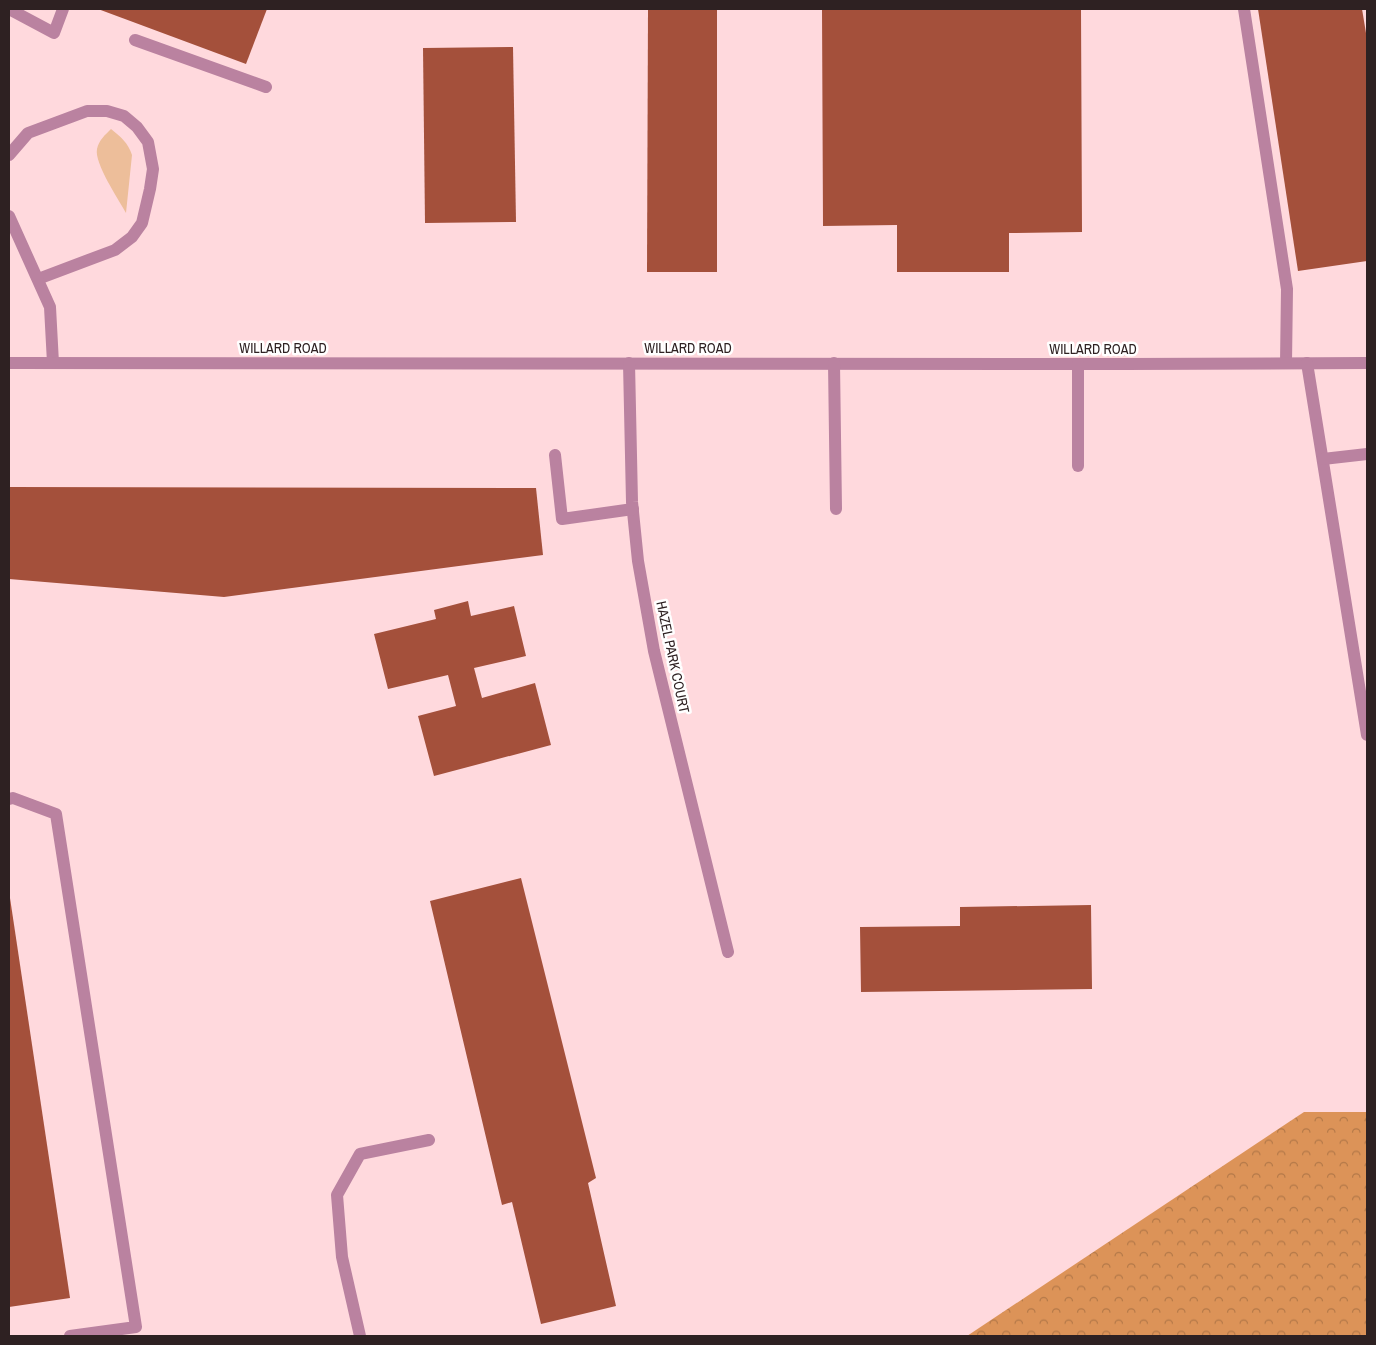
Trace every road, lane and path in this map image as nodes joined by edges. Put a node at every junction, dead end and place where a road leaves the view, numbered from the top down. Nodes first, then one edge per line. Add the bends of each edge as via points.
1 (9, 9) edge
2 (62, 9) edge
3 (1244, 9) edge
4 (135, 40) dead end
5 (266, 88) dead end
6 (9, 155) edge
7 (9, 216) edge
8 (38, 279) junction
9 (9, 363) edge
10 (53, 363) junction
11 (629, 363) junction
12 (834, 363) junction
13 (1286, 363) junction
14 (1307, 363) junction
15 (1367, 363) edge
16 (1078, 364) junction
17 (555, 454) dead end
18 (1367, 454) edge
19 (1323, 459) junction
20 (1078, 466) dead end
21 (633, 510) junction
22 (836, 510) dead end
23 (1367, 735) edge
24 (9, 799) edge
25 (728, 952) dead end
26 (429, 1140) dead end
27 (70, 1336) edge
28 (360, 1336) edge

1 - 2 street via 54,33
3 - 13 street via 1287,289
4 - 5 street
6 - 8 street via 28,133 87,111 107,111 124,116 148,142 153,169 150,190 142,223 132,237 115,250
7 - 8 street
8 - 10 street via 50,307
9 - 10 street, WILLARD ROAD
10 - 11 street, WILLARD ROAD
11 - 12 street, WILLARD ROAD
11 - 21 street, HAZEL PARK COURT
12 - 16 street, WILLARD ROAD
12 - 22 street
13 - 14 street, WILLARD ROAD
13 - 16 street, WILLARD ROAD
14 - 15 street, WILLARD ROAD
14 - 19 street
16 - 20 street
17 - 21 street via 562,519
18 - 19 street
19 - 23 street
21 - 25 street, HAZEL PARK COURT via 638,561 654,651
24 - 27 street via 56,814 136,1327
26 - 28 street via 360,1154 337,1195 342,1257

